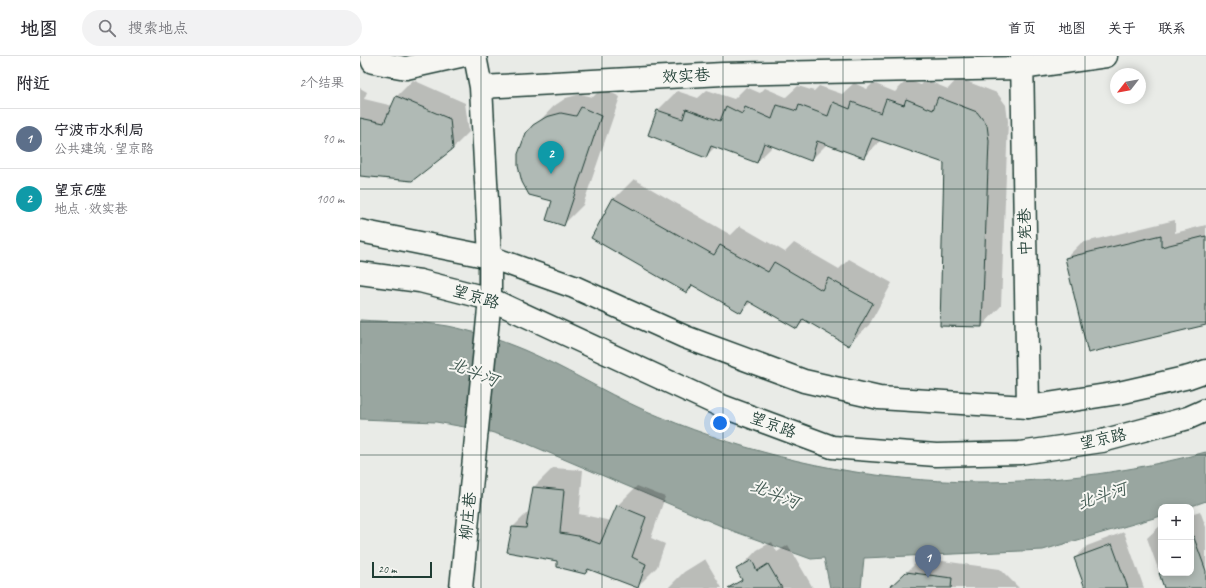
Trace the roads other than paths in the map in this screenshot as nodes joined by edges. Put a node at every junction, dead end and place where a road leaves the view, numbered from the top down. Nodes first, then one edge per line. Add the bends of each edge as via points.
1 (372, 56) edge
2 (460, 56) edge
3 (475, 56) edge
4 (1106, 56) edge
5 (1022, 62) edge
6 (481, 87) junction
7 (360, 231) edge
8 (490, 257) junction
9 (360, 273) edge
10 (490, 299) junction
11 (1206, 370) edge
12 (1028, 407) junction
13 (1206, 410) edge
14 (461, 588) edge

1 - 2 main road via 373,62 406,68
3 - 6 main road, 柳庄巷
4 - 5 main road, 效实巷
5 - 6 main road, 效实巷
5 - 12 main road, 中宪巷
6 - 8 main road, 柳庄巷
7 - 8 main road
8 - 10 main road, 柳庄巷
8 - 12 main road via 574,287 685,337 804,381 879,398
9 - 10 main road, 望京路 via 420,281
10 - 13 main road, 望京路 via 719,404 832,447 936,455 1020,453 1102,441 1188,418
10 - 14 main road, 柳庄巷
11 - 12 main road via 1189,377 1119,393

